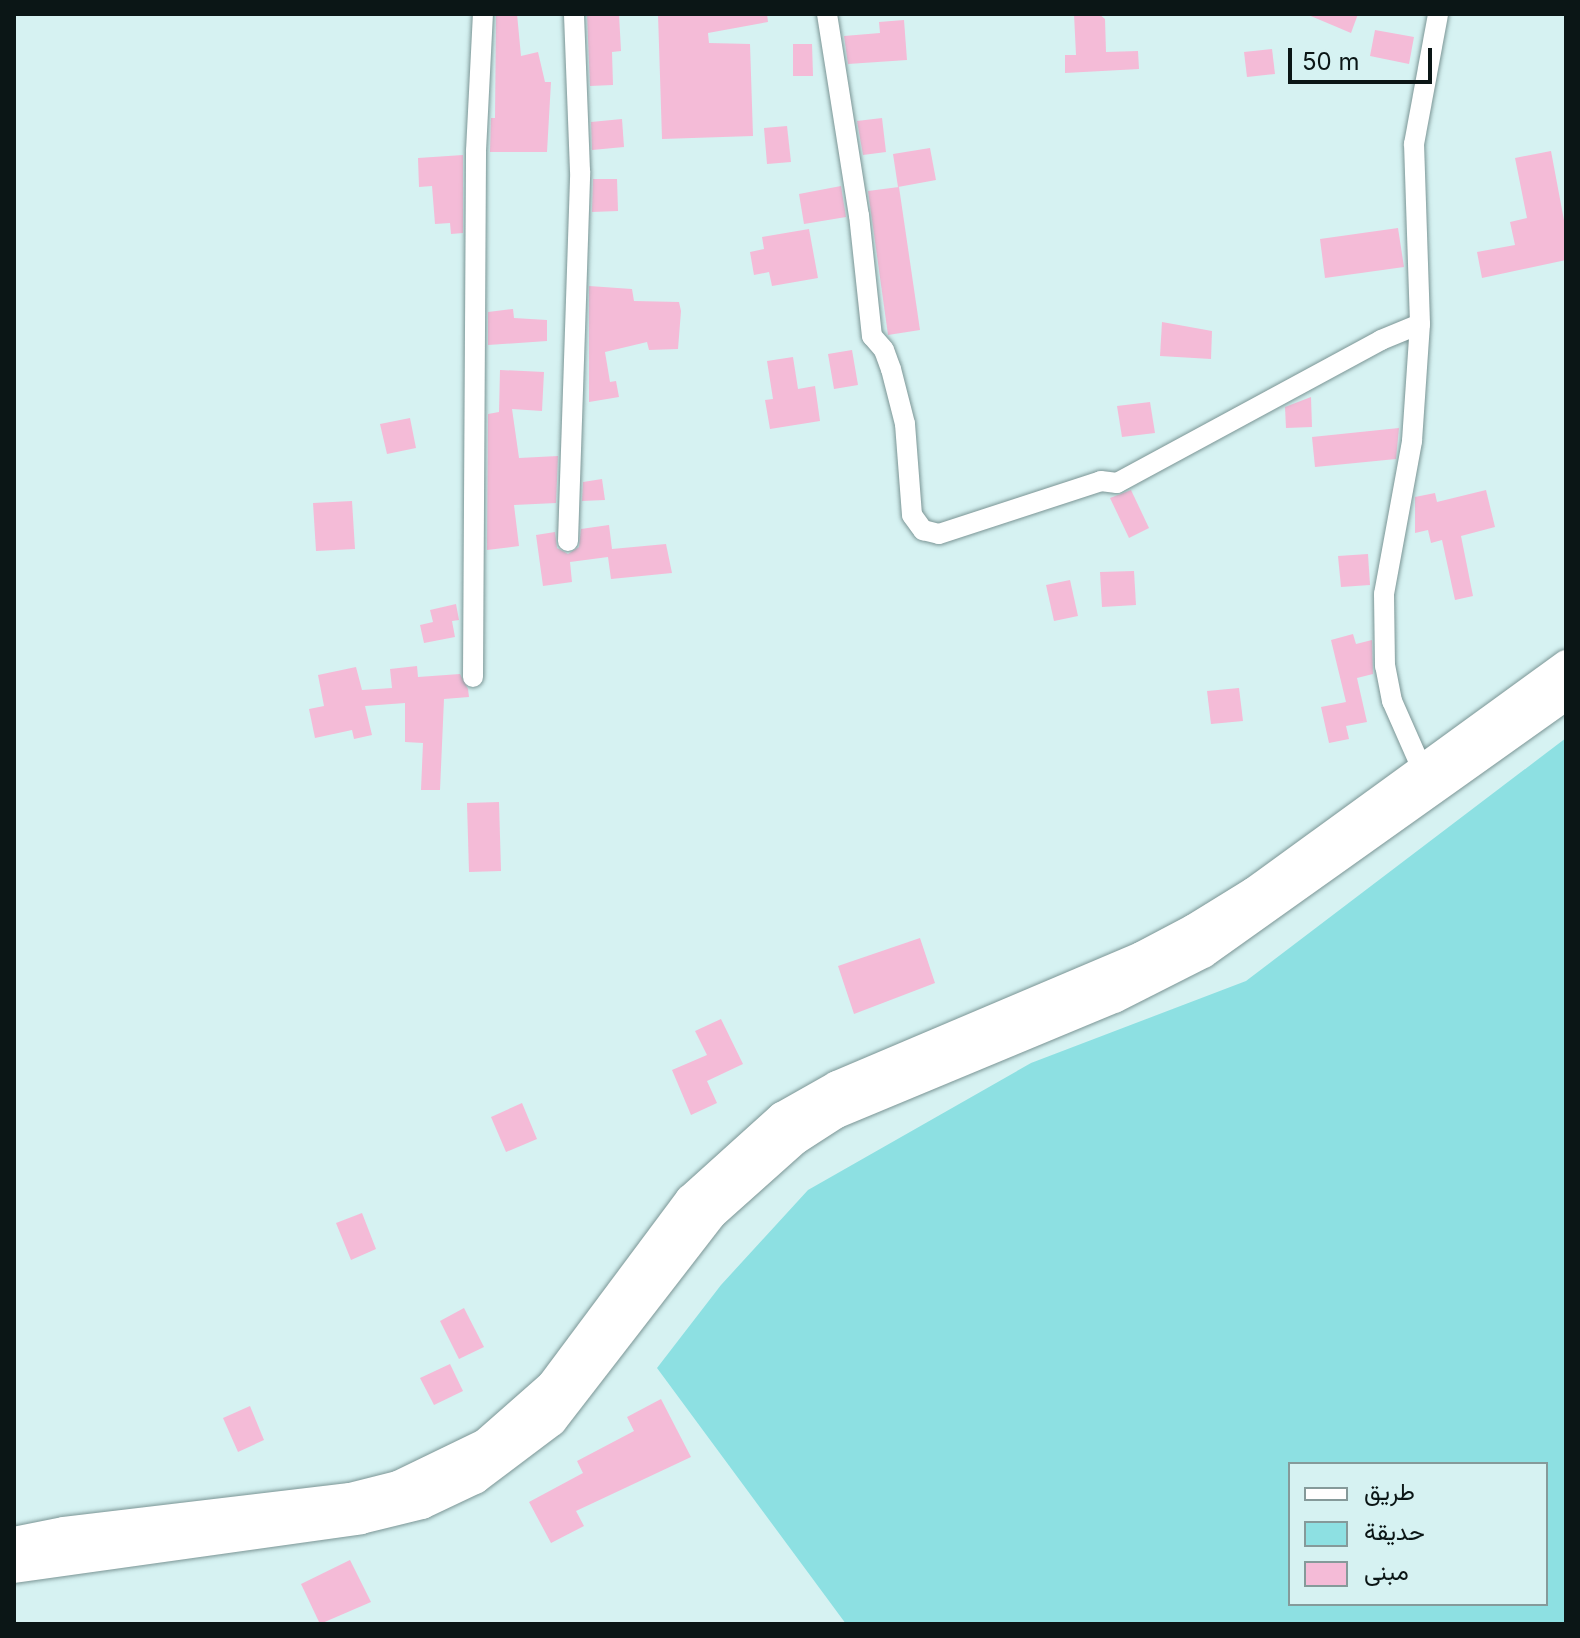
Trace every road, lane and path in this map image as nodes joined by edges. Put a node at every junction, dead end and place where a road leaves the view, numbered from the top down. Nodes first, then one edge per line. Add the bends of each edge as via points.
1 (483, 14) edge
2 (574, 14) edge
3 (827, 14) edge
4 (1438, 14) edge
5 (1420, 324) junction
6 (568, 541) dead end
7 (1566, 665) edge
8 (473, 677) dead end
9 (1566, 695) edge
10 (1422, 769) junction
11 (14, 1542) edge
12 (14, 1568) edge

1 - 8 street via 476,151
2 - 6 street via 580,171
3 - 5 street via 872,336 891,369 905,424 912,515 923,530 939,534 1101,481 1117,483
4 - 5 street via 1414,144
5 - 10 street via 1412,441 1384,594 1384,625 1392,701
7 - 10 highway
9 - 12 highway via 1203,953 1114,998 835,1114 795,1140 712,1214 552,1421 475,1479 422,1504 361,1519
10 - 11 highway via 1254,892 1194,929 1088,981 850,1080 782,1117 690,1200 552,1385 485,1444 444,1467 350,1498

